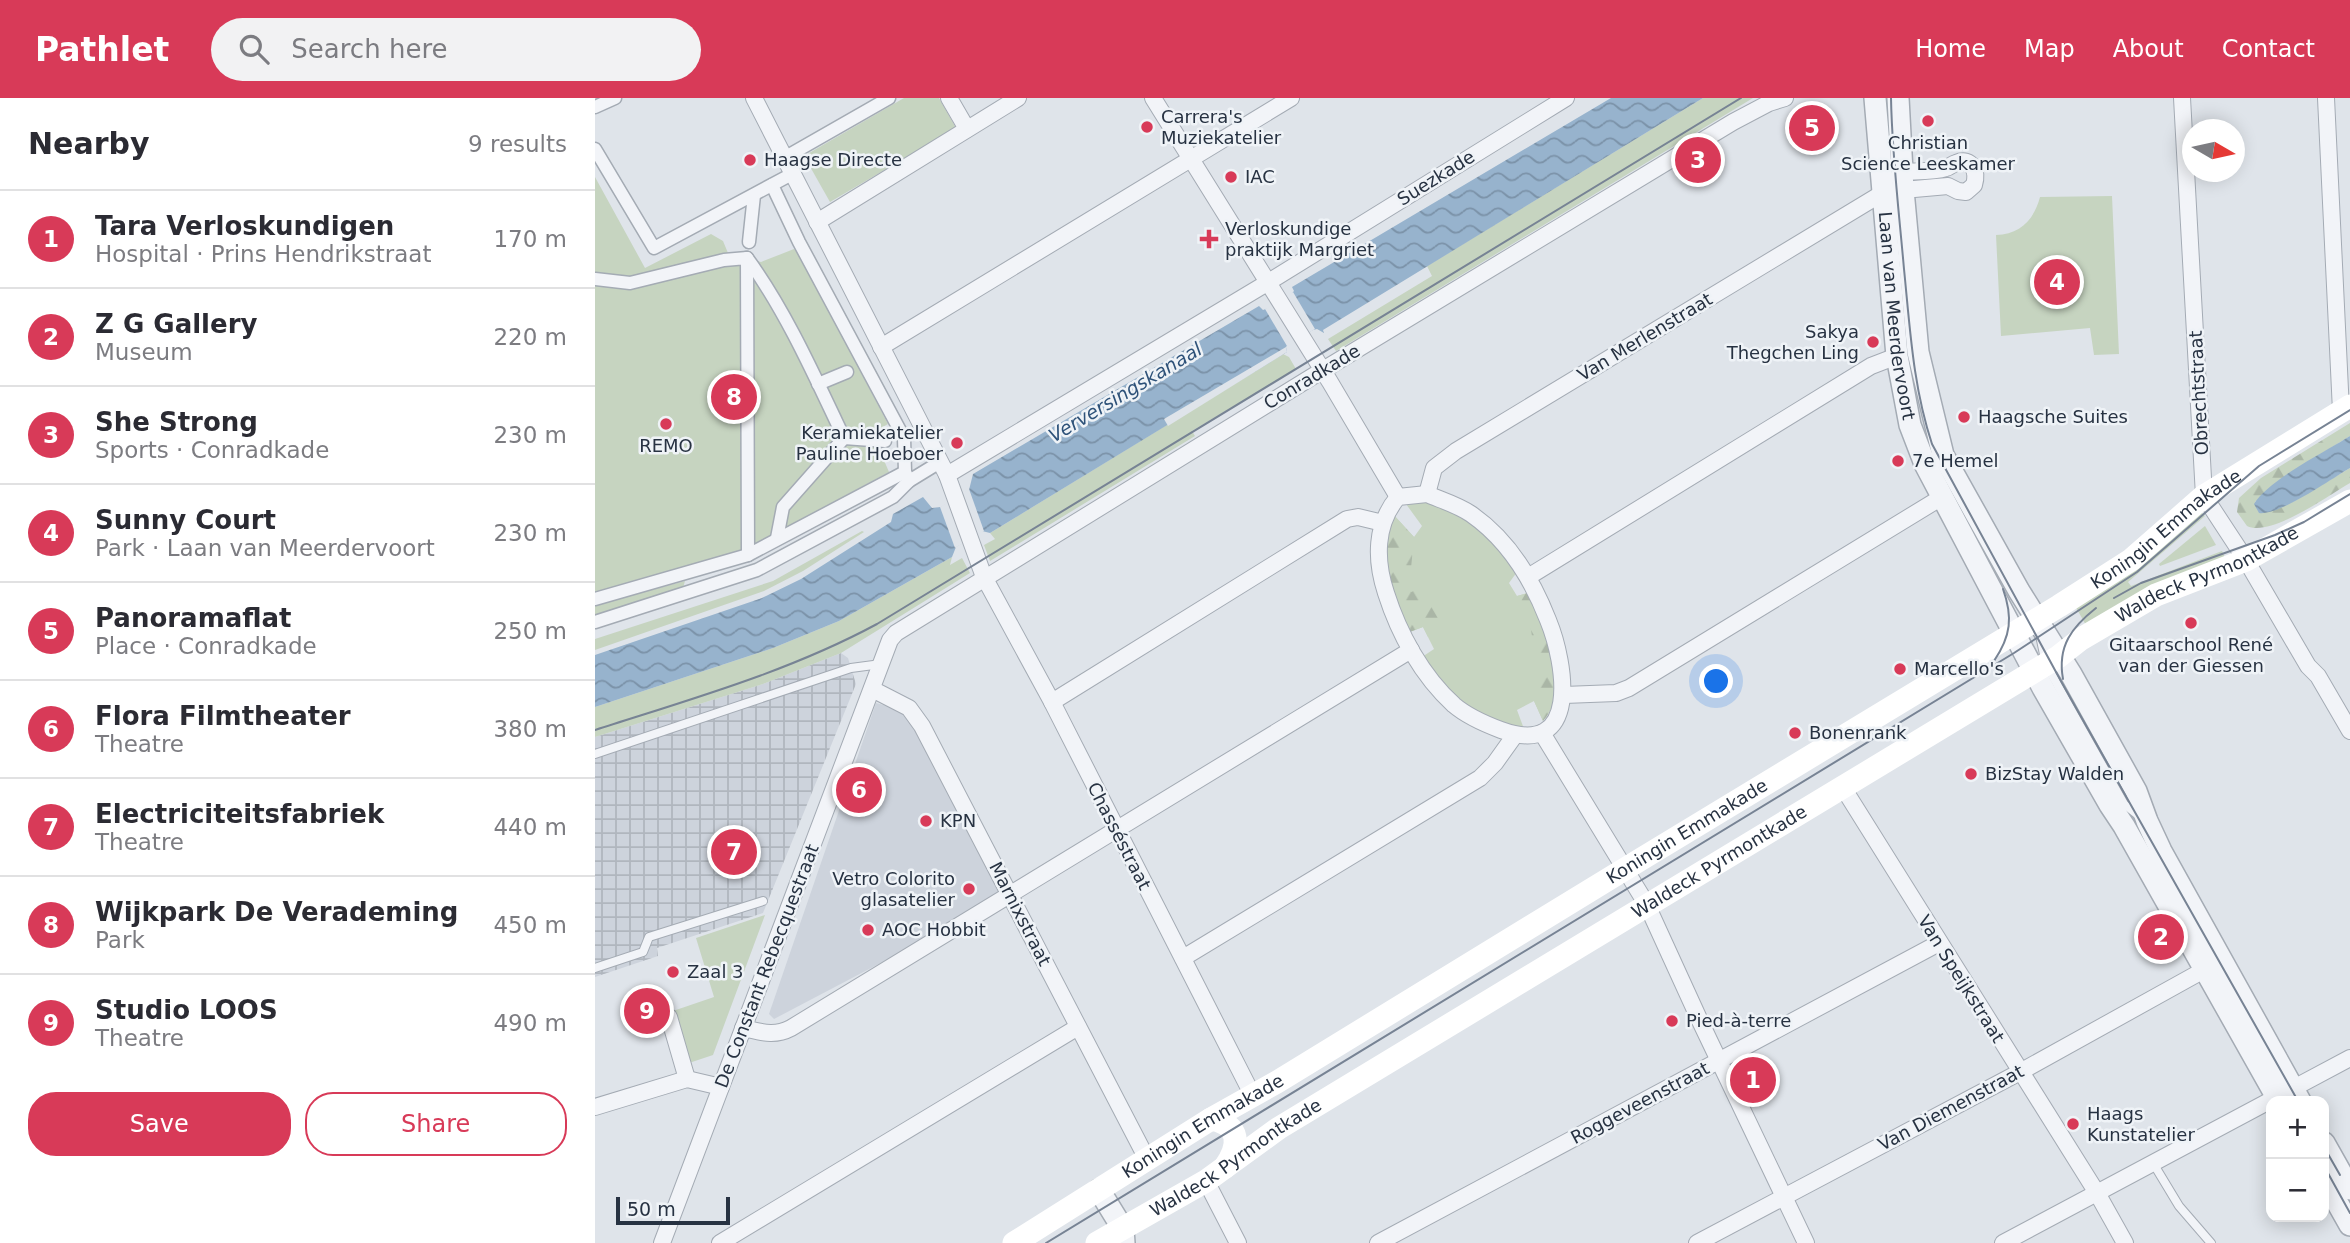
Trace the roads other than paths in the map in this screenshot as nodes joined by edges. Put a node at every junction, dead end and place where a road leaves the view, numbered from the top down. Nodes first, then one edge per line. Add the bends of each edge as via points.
1 (615, 98) edge
2 (754, 98) edge
3 (889, 98) edge
4 (949, 98) edge
5 (1018, 98) edge
6 (1153, 98) edge
7 (1290, 98) edge
8 (1566, 98) edge
9 (1785, 98) edge
10 (1875, 98) edge
11 (1898, 98) edge
12 (2182, 98) edge
13 (2326, 98) edge
14 (595, 107) edge
15 (967, 130) junction
16 (595, 149) edge
17 (784, 158) junction
18 (1189, 159) junction
19 (792, 174) junction
20 (772, 185) junction
21 (1895, 186) junction
22 (754, 195) junction
23 (817, 222) junction
24 (748, 242) dead end
25 (747, 258) junction
26 (595, 279) edge
27 (1267, 283) junction
28 (881, 347) junction
29 (1897, 356) junction
30 (1323, 370) junction
31 (847, 372) dead end
32 (818, 384) junction
33 (2345, 409) edge
34 (844, 438) junction
35 (885, 441) dead end
36 (904, 466) junction
37 (944, 469) junction
38 (1427, 494) junction
39 (2204, 496) junction
40 (1398, 497) junction
41 (1942, 497) junction
42 (2350, 501) edge
43 (1383, 523) junction
44 (777, 538) junction
45 (748, 555) junction
46 (2246, 560) junction
47 (984, 577) junction
48 (1528, 577) junction
49 (595, 599) edge
50 (2036, 620) junction
51 (595, 622) edge
52 (2014, 633) junction
53 (1411, 649) junction
54 (881, 664) junction
55 (2047, 664) junction
56 (872, 689) junction
57 (1564, 695) junction
58 (1052, 702) junction
59 (2350, 731) edge
60 (1542, 733) junction
61 (1515, 735) junction
62 (595, 754) edge
63 (1842, 786) junction
64 (2124, 804) junction
65 (2147, 821) junction
66 (2124, 826) junction
67 (1115, 829) junction
68 (1626, 868) junction
69 (1010, 895) junction
70 (763, 901) dead end
71 (1647, 905) junction
72 (1939, 943) junction
73 (1183, 958) junction
74 (595, 968) edge
75 (2204, 970) junction
76 (669, 1017) dead end
77 (1078, 1027) junction
78 (743, 1028) junction
79 (2350, 1058) edge
80 (1718, 1060) junction
81 (2020, 1072) junction
82 (687, 1079) junction
83 (721, 1087) junction
84 (1253, 1096) junction
85 (2286, 1096) edge
86 (2286, 1096) edge
87 (2289, 1096) edge
88 (595, 1107) edge
89 (2266, 1107) edge
90 (1211, 1119) junction
91 (2329, 1152) edge
92 (1147, 1159) junction
93 (2153, 1163) junction
94 (1214, 1175) junction
95 (2329, 1188) edge
96 (2350, 1189) edge
97 (1100, 1190) junction
98 (2097, 1193) junction
99 (1783, 1196) junction
100 (2350, 1224) edge
101 (1129, 1238) edge
102 (662, 1243) edge
103 (720, 1243) edge
104 (1014, 1243) edge
105 (1097, 1243) edge
106 (1238, 1243) edge
107 (1378, 1243) edge
108 (1697, 1243) edge
109 (1806, 1243) edge
110 (2003, 1243) edge
111 (2125, 1243) edge
112 (2211, 1243) edge

1 - 14 street
2 - 17 street, Chasséstraat
3 - 17 street
4 - 15 street
5 - 15 street
6 - 18 street
7 - 18 street
8 - 27 street, Suezkade
9 - 30 street, Conradkade via 1733,122
10 - 21 street, Laan van Meerdervoort
11 - 21 street, Laan van Meerdervoort
12 - 39 street, Obrechtstraat
13 - 33 street
15 - 23 street
16 - 22 street via 654,248
17 - 19 street, Chasséstraat
18 - 27 street
18 - 28 street
19 - 20 street
19 - 23 street, Chasséstraat
20 - 22 street
20 - 36 street via 904,438
21 - 29 street, Laan van Meerdervoort
21 - 38 street, Van Merlenstraat via 1456,451 1434,468
21 - 50 street, Laan van Meerdervoort via 1918,352 1943,454
22 - 24 street
23 - 28 street, Chasséstraat
25 - 26 street via 630,283
25 - 32 street
25 - 45 street
27 - 30 street
27 - 37 street, Suezkade
28 - 37 street, Chasséstraat
29 - 41 street, Laan van Meerdervoort via 1910,425
29 - 48 street via 1871,366
30 - 40 street
30 - 47 street, Conradkade
31 - 32 street
32 - 34 street
33 - 39 main road, Koningin Emmakade
34 - 35 street
34 - 44 street via 783,507
36 - 37 street
36 - 44 street
36 - 51 street via 894,496 757,570
37 - 47 street, Chasséstraat
38 - 40 street
38 - 48 street via 1469,513 1495,534
39 - 46 street
39 - 50 main road, Koningin Emmakade via 2131,560
40 - 43 street
41 - 52 street, Laan van Meerdervoort
41 - 57 street via 1629,688 1616,693
42 - 46 main road, Waldeck Pyrmontkade
43 - 53 street via 1378,550 1382,582
43 - 58 street via 1347,519
44 - 45 street
45 - 49 street
46 - 55 main road, Waldeck Pyrmontkade via 2156,595
46 - 59 street
47 - 54 street, Conradkade via 896,633
47 - 58 street, Chasséstraat
48 - 57 street via 1556,638
50 - 52 main road, Koningin Emmakade
50 - 55 street, Laan van Meerdervoort
52 - 55 street, Laan van Meerdervoort
52 - 68 main road, Koningin Emmakade
53 - 61 street via 1455,705 1480,722
53 - 67 street
54 - 56 street, Conradkade
54 - 62 lane via 851,668
55 - 63 main road, Waldeck Pyrmontkade
55 - 64 lane, Laan van Meerdervoort
55 - 65 street, Laan van Meerdervoort via 2071,674 2136,791
55 - 66 street, Laan van Meerdervoort via 2110,805
56 - 69 street, Marnixstraat via 916,716
56 - 78 street, De Constant Rebecquestraat
57 - 60 street via 1559,713
58 - 67 street, Chasséstraat
60 - 61 street
60 - 68 street
61 - 73 street via 1480,778
63 - 71 main road, Waldeck Pyrmontkade
63 - 72 street, Van Speijkstraat
64 - 65 lane, Laan van Meerdervoort
64 - 66 lane, Laan van Meerdervoort
65 - 85 street, Laan van Meerdervoort
66 - 75 street, Laan van Meerdervoort
67 - 69 street
67 - 73 street, Chasséstraat
68 - 71 street
68 - 84 main road, Koningin Emmakade
69 - 77 street, Marnixstraat
69 - 78 street via 784,1032 767,1034
70 - 74 lane via 649,937 643,952
71 - 80 street
71 - 94 main road, Waldeck Pyrmontkade via 1279,1128
72 - 80 street, Roggeveenstraat
72 - 81 street, Van Speijkstraat
73 - 84 street, Chasséstraat
75 - 81 street, Van Diemenstraat
75 - 86 street, Laan van Meerdervoort
76 - 82 street
77 - 92 street, Marnixstraat
77 - 103 street
78 - 83 street, De Constant Rebecquestraat
79 - 87 street
80 - 99 street
80 - 107 street, Roggeveenstraat
81 - 98 street, Van Speijkstraat
81 - 99 street, Van Diemenstraat
82 - 83 street
82 - 88 street
83 - 102 street, De Constant Rebecquestraat
84 - 90 main road, Koningin Emmakade
89 - 93 street
90 - 92 main road, Koningin Emmakade
90 - 94 main road via 1228,1125 1235,1136 1235,1148
91 - 96 street
92 - 97 main road, Koningin Emmakade
93 - 98 street
93 - 112 lane via 2179,1206
94 - 101 main road, Waldeck Pyrmontkade
94 - 106 street
95 - 100 street
97 - 101 street
97 - 104 main road, Koningin Emmakade
98 - 110 street
98 - 111 street, Van Speijkstraat
99 - 108 street, Van Diemenstraat
99 - 109 street
101 - 105 main road, Waldeck Pyrmontkade

